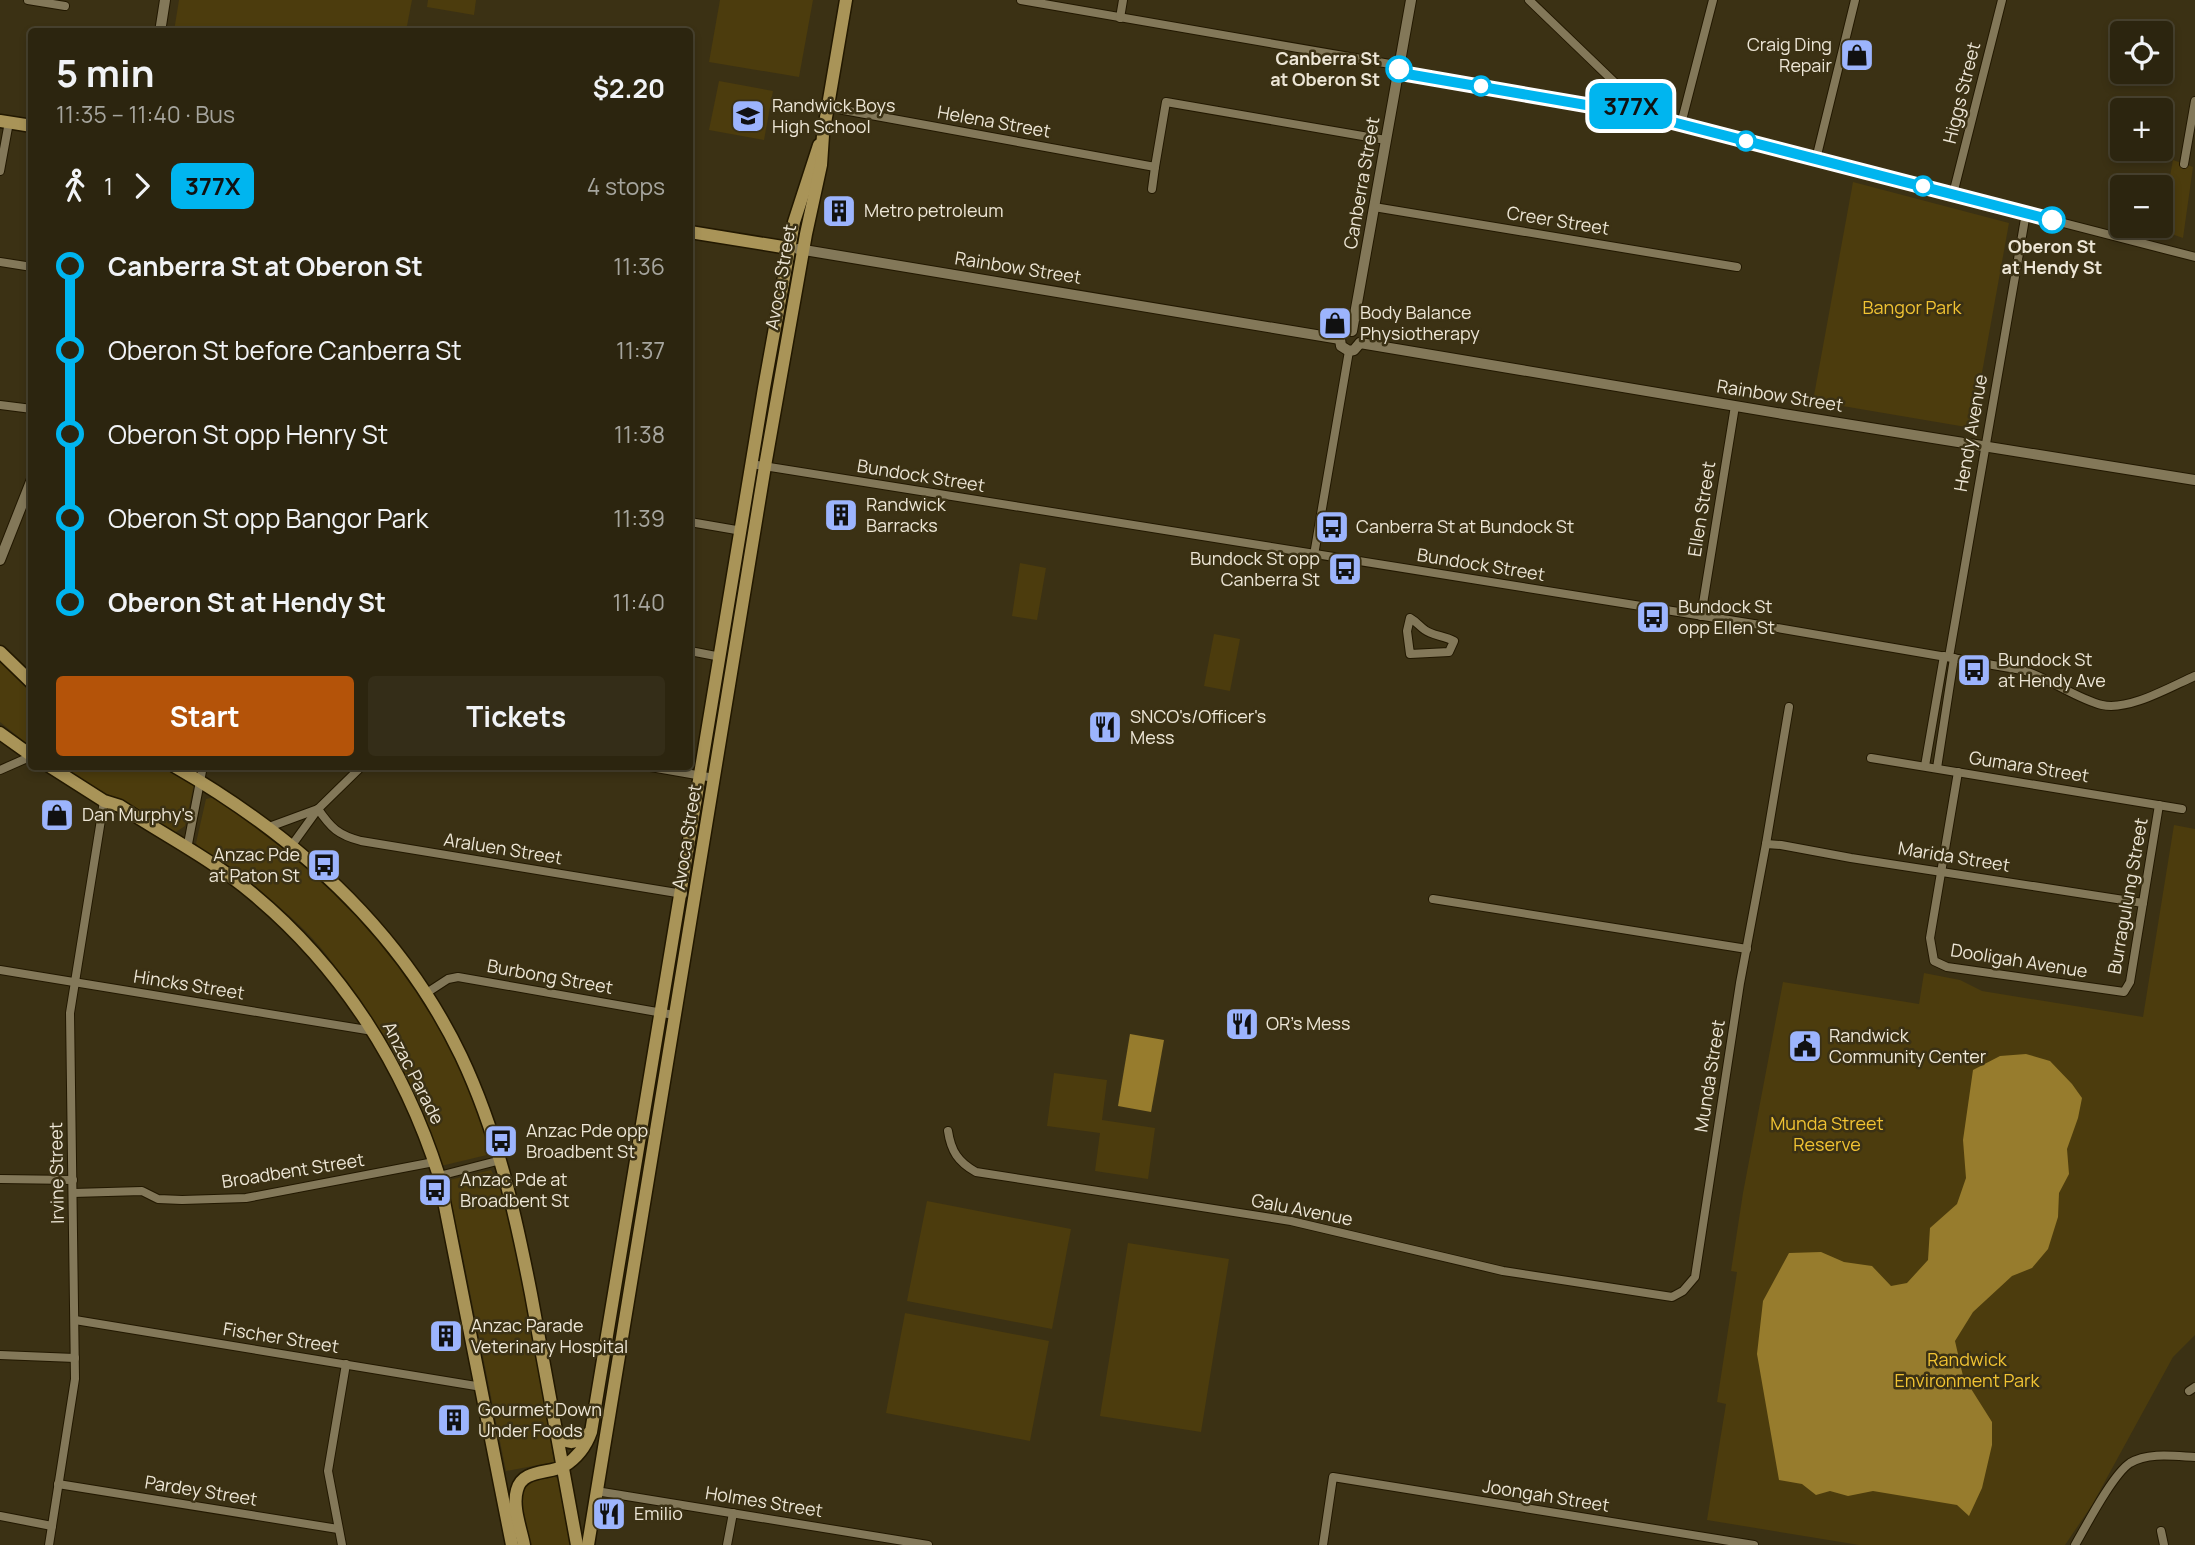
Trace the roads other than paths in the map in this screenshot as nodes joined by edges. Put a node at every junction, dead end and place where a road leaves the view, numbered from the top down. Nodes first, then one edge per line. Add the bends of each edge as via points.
1 (28, 0) edge
2 (165, 0) edge
3 (846, 0) edge
4 (1021, 0) edge
5 (1123, 0) edge
6 (1411, 0) edge
7 (1529, 0) edge
8 (1713, 0) edge
9 (1855, 0) edge
10 (2002, 0) edge
11 (65, 6) dead end
12 (1120, 18) junction
13 (161, 28) edge
14 (1399, 69) junction
15 (2195, 101) edge
16 (1636, 103) junction
17 (827, 107) junction
18 (4, 122) edge
19 (1681, 124) junction
20 (28, 125) edge
21 (822, 135) junction
22 (1386, 141) junction
23 (1816, 159) junction
24 (2184, 164) dead end
25 (1155, 167) junction
26 (0, 171) edge
27 (1152, 189) dead end
28 (1953, 194) junction
29 (1374, 207) junction
30 (2026, 214) junction
31 (693, 232) edge
32 (789, 248) junction
33 (804, 250) junction
34 (2195, 257) edge
35 (0, 262) edge
36 (28, 266) edge
37 (1737, 267) dead end
38 (1352, 331) junction
39 (1340, 339) junction
40 (1360, 343) junction
41 (1349, 351) junction
42 (0, 405) edge
43 (1735, 407) junction
44 (28, 410) edge
45 (1984, 446) junction
46 (751, 464) junction
47 (765, 466) junction
48 (2195, 480) edge
49 (28, 489) edge
50 (693, 523) edge
51 (739, 531) junction
52 (754, 533) junction
53 (1314, 555) junction
54 (0, 560) edge
55 (1701, 616) junction
56 (1410, 618) joint
57 (0, 652) edge
58 (693, 652) edge
59 (718, 656) junction
60 (1949, 657) junction
61 (734, 659) junction
62 (2195, 676) edge
63 (28, 679) edge
64 (1789, 707) dead end
65 (0, 733) edge
66 (28, 753) edge
67 (28, 758) edge
68 (1871, 758) dead end
69 (1925, 766) junction
70 (1937, 768) junction
71 (0, 770) edge
72 (55, 770) edge
73 (181, 770) edge
74 (202, 770) edge
75 (358, 770) edge
76 (667, 770) edge
77 (1958, 772) junction
78 (699, 776) junction
79 (714, 778) junction
80 (201, 782) junction
81 (104, 801) junction
82 (2159, 805) junction
83 (2182, 808) dead end
84 (318, 809) junction
85 (269, 827) junction
86 (292, 845) junction
87 (1765, 847) junction
88 (187, 849) junction
89 (1942, 871) junction
90 (679, 893) junction
91 (695, 896) junction
92 (1433, 899) dead end
93 (2143, 903) junction
94 (1746, 949) junction
95 (0, 970) edge
96 (74, 982) junction
97 (2124, 992) joint
98 (425, 994) junction
99 (661, 1012) junction
100 (674, 1014) junction
101 (373, 1031) junction
102 (948, 1131) dead end
103 (501, 1160) junction
104 (434, 1162) junction
105 (439, 1175) junction
106 (0, 1179) edge
107 (72, 1180) junction
108 (73, 1193) junction
109 (616, 1282) junction
110 (631, 1284) junction
111 (1672, 1297) joint
112 (75, 1320) junction
113 (0, 1355) edge
114 (75, 1358) junction
115 (346, 1364) junction
116 (482, 1387) junction
117 (557, 1430) junction
118 (590, 1432) junction
119 (2195, 1457) edge
120 (562, 1467) junction
121 (58, 1484) junction
122 (596, 1491) junction
123 (733, 1513) junction
124 (0, 1516) edge
125 (52, 1526) junction
126 (338, 1529) junction
127 (2161, 1531) dead end
128 (883, 1541) edge
129 (1712, 1542) edge
130 (49, 1545) edge
131 (342, 1545) edge
132 (512, 1545) edge
133 (524, 1545) edge
134 (577, 1545) edge
135 (588, 1545) edge
136 (727, 1545) edge
137 (928, 1545) edge
138 (1323, 1545) edge
139 (1754, 1545) edge
140 (2075, 1545) edge
141 (2164, 1545) edge

1 - 11 street
2 - 13 street
3 - 17 main road, Avoca Street
4 - 12 street
5 - 12 street
6 - 14 street, Canberra Street
7 - 16 street
8 - 19 street
9 - 23 street
10 - 28 street, Higgs Street
12 - 14 street
14 - 16 street via 1609,109
14 - 22 street, Canberra Street
15 - 24 street
16 - 19 street via 1657,118
17 - 21 main road, Avoca Street
17 - 25 street, Helena Street
18 - 20 main road
18 - 26 street
19 - 23 street
21 - 32 main road, Avoca Street
21 - 33 main road, Avoca Street via 821,165
22 - 25 street via 1166,102
22 - 29 street, Canberra Street
23 - 28 street
25 - 27 street
28 - 30 street
29 - 37 street, Creer Street
29 - 38 street, Canberra Street
30 - 34 street
30 - 45 street, Hendy Avenue
31 - 32 main road, Rainbow Street
32 - 33 street, Rainbow Street
32 - 46 main road, Avoca Street
33 - 39 street, Rainbow Street
33 - 47 main road, Avoca Street
35 - 36 street
38 - 39 street via 1345,331
38 - 40 street
39 - 41 street
40 - 41 street
40 - 43 street, Rainbow Street
41 - 53 street
42 - 44 street
43 - 45 street, Rainbow Street
43 - 55 street, Ellen Street
45 - 48 street, Rainbow Street
45 - 60 street, Hendy Avenue
46 - 47 street, Bundock Street
46 - 51 main road, Avoca Street
47 - 52 main road, Avoca Street
47 - 53 street, Bundock Street
49 - 54 street
50 - 51 street
51 - 52 street
51 - 59 main road, Avoca Street
52 - 61 main road, Avoca Street
53 - 55 street, Bundock Street
55 - 60 street, Bundock Street
56 - 56 street via 1410,654 1449,652 1454,641 1425,631
57 - 63 main road
58 - 59 street
59 - 61 street
59 - 78 main road, Avoca Street
60 - 62 street, Bundock Street via 2022,670 2113,706 2143,699
60 - 69 street, Hendy Avenue
60 - 70 street, Hendy Avenue
61 - 79 main road, Avoca Street
64 - 87 street, Munda Street
65 - 66 main road
67 - 71 street
68 - 69 street, Gumara Street
69 - 70 street, Gumara Street
70 - 77 street, Gumara Street
72 - 81 main road, Anzac Parade
73 - 80 main road
74 - 80 street
75 - 84 street
76 - 78 street
77 - 82 street, Gumara Street
77 - 89 street, Dooligah Avenue
78 - 79 street
78 - 90 main road, Avoca Street
79 - 91 main road, Avoca Street
80 - 85 main road
80 - 88 street
81 - 88 main road, Anzac Parade via 120,806
81 - 96 street, Irvine Street
82 - 83 street, Gumara Street
82 - 93 street, Burragulung Street
84 - 85 street
84 - 86 street
84 - 90 street, Araluen Street via 343,836 361,841
85 - 86 main road
86 - 98 main road via 364,914
87 - 89 street, Marida Street via 1793,846
87 - 94 street, Munda Street
88 - 101 main road, Anzac Parade via 234,879 288,925 337,978
89 - 93 street, Marida Street
89 - 97 street, Dooligah Avenue via 1930,938 1934,961 1947,967
90 - 91 street, Araluen Street
90 - 99 main road, Avoca Street
91 - 100 main road, Avoca Street
92 - 94 street
93 - 97 street, Burragulung Street via 2130,982
94 - 111 street, Munda Street via 1695,1277
95 - 96 street, Hincks Street
96 - 101 street, Hincks Street
96 - 107 street, Irvine Street via 70,1013
98 - 99 street, Burbong Street via 458,977
98 - 103 main road via 465,1065
99 - 100 street, Burbong Street
99 - 109 main road, Avoca Street
100 - 110 main road, Avoca Street
101 - 104 main road, Anzac Parade via 411,1101
102 - 111 street, Galu Avenue via 955,1155 976,1172 1291,1221 1513,1273
103 - 105 street
103 - 117 main road
104 - 105 main road, Anzac Parade
104 - 108 street, Broadbent Street via 246,1198 170,1200 142,1191
105 - 116 main road, Anzac Parade
106 - 107 street
107 - 108 street, Irvine Street
108 - 112 street, Irvine Street
109 - 110 main road
109 - 118 main road, Avoca Street
110 - 122 main road, Avoca Street
112 - 114 street, Irvine Street
112 - 115 street, Fischer Street
113 - 114 street
114 - 121 street, Irvine Street via 73,1399
115 - 116 street, Fischer Street
115 - 126 street via 328,1471
116 - 132 main road, Anzac Parade
117 - 118 main road via 570,1443
117 - 120 main road
118 - 120 main road via 581,1452
119 - 140 street via 2155,1457 2130,1463 2093,1511
120 - 133 main road via 519,1484 516,1507
120 - 134 main road
121 - 125 street, Irvine Street
121 - 126 street, Pardey Street
122 - 123 street, Holmes Street
122 - 135 main road, Avoca Street
123 - 128 street, Holmes Street
123 - 136 street
124 - 125 street
125 - 130 street, Irvine Street
126 - 131 street
127 - 141 street
128 - 137 street, Holmes Street
129 - 138 street, Joongah Street via 1333,1478
129 - 139 street, Joongah Street

